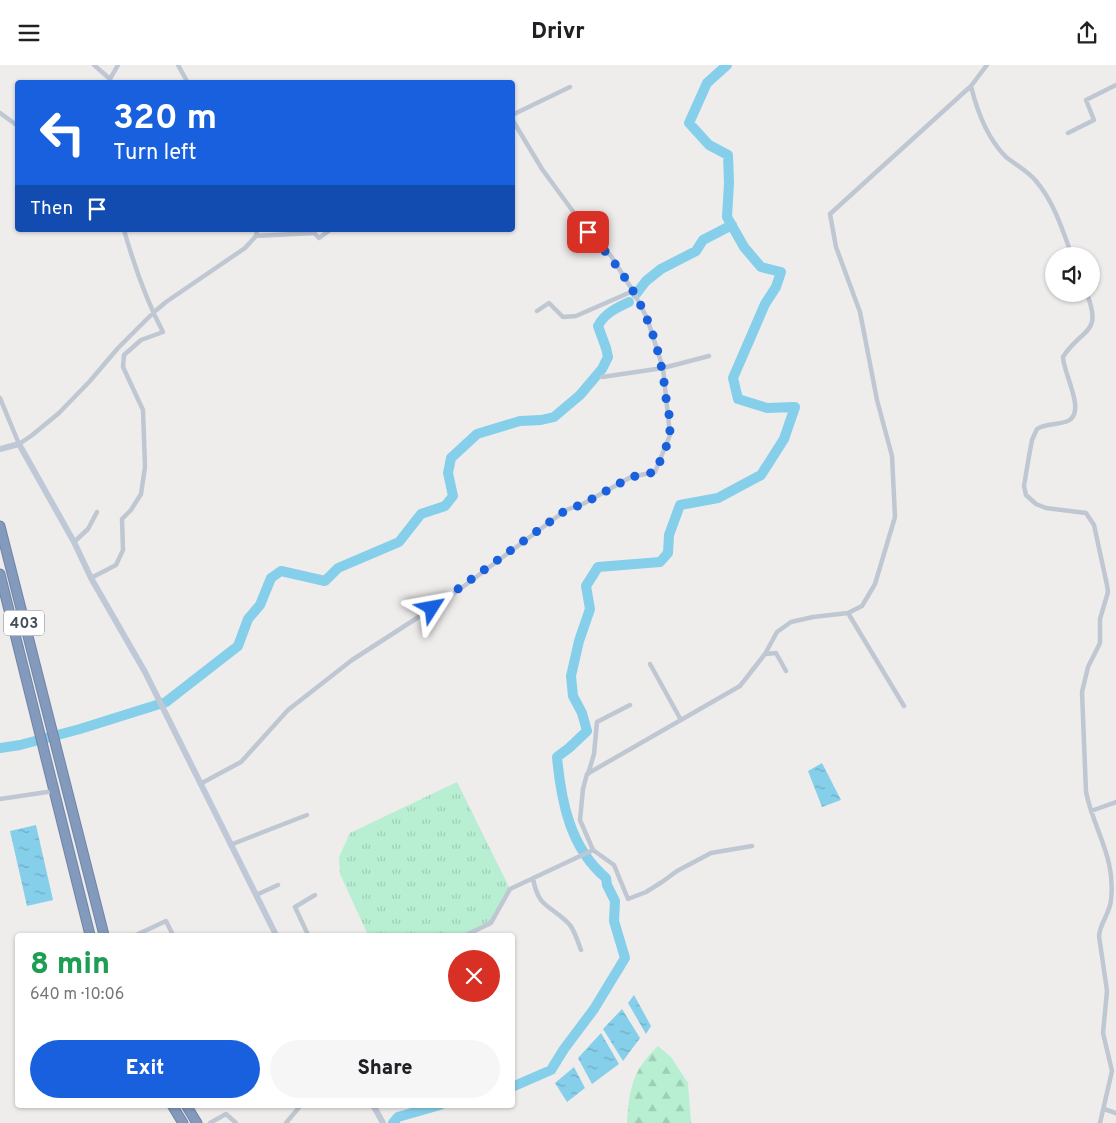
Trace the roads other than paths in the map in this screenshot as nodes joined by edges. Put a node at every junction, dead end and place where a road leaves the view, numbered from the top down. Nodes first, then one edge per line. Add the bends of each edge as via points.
1 (94, 65) edge
2 (118, 65) edge
3 (178, 65) edge
4 (987, 65) edge
5 (110, 80) edge
6 (111, 80) edge
7 (186, 80) edge
8 (1116, 85) edge
9 (971, 86) junction
10 (570, 87) dead end
11 (0, 113) edge
12 (515, 115) edge
13 (515, 122) edge
14 (15, 124) edge
15 (1068, 133) dead end
16 (125, 232) edge
17 (256, 232) edge
18 (327, 232) edge
19 (256, 236) junction
20 (1068, 247) edge
21 (633, 291) junction
22 (1090, 302) edge
23 (537, 311) dead end
24 (153, 313) junction
25 (710, 356) dead end
26 (663, 368) junction
27 (602, 377) dead end
28 (0, 398) edge
29 (19, 443) junction
30 (0, 449) edge
31 (97, 512) dead end
32 (0, 525) edge
33 (74, 542) junction
34 (0, 574) edge
35 (91, 578) junction
36 (848, 613) junction
37 (765, 654) junction
38 (650, 664) dead end
39 (786, 671) dead end
40 (630, 705) dead end
41 (904, 706) dead end
42 (681, 720) junction
43 (588, 774) junction
44 (200, 784) junction
45 (54, 791) junction
46 (0, 799) edge
47 (1116, 802) edge
48 (1091, 811) junction
49 (307, 815) dead end
50 (230, 845) junction
51 (752, 846) dead end
52 (593, 850) junction
53 (533, 878) junction
54 (278, 885) dead end
55 (256, 895) junction
56 (315, 895) dead end
57 (90, 933) edge
58 (103, 933) edge
59 (140, 933) edge
60 (172, 933) edge
61 (275, 933) edge
62 (307, 933) edge
63 (470, 933) edge
64 (581, 950) dead end
65 (174, 1108) edge
66 (188, 1108) edge
67 (298, 1108) edge
68 (375, 1108) edge
69 (1104, 1109) junction
70 (1116, 1113) edge
71 (183, 1123) edge
72 (197, 1123) edge
73 (210, 1123) edge
74 (236, 1123) edge
75 (286, 1123) edge
76 (383, 1123) edge
77 (1100, 1123) edge

1 - 5 street
2 - 6 street
3 - 7 street
4 - 9 street
8 - 15 street via 1086,100 1094,120
9 - 20 street via 989,134 1002,152 1026,171 1044,192
9 - 36 street via 830,213 836,247 860,311 892,457 896,517 875,584 862,606
10 - 12 street
11 - 14 street
13 - 21 street via 542,169 588,232 611,256
16 - 24 street
17 - 19 street
18 - 19 street via 319,237 314,233
19 - 24 street via 245,249
21 - 23 street via 576,316 563,317 549,303
21 - 26 street via 647,318
22 - 48 street via 1094,315 1092,323 1063,357 1075,403 1073,416 1068,421 1037,429 1024,485 1029,499 1036,504 1086,513 1094,525 1106,577 1108,592 1100,619 1100,643 1088,667 1082,692 1086,792
24 - 29 street via 59,413
24 - 35 street via 163,332 141,340 124,355 123,367 143,410 145,467 141,494 122,519 123,550 116,565
25 - 26 street
26 - 27 street
26 - 44 street via 670,435 655,472 631,477 566,510 448,598 352,660 288,710 241,762
28 - 29 street
29 - 30 street
29 - 33 street
31 - 33 street via 88,529
32 - 58 highway, 403
33 - 35 street
34 - 45 highway, 403
35 - 44 street via 145,672
36 - 37 street via 791,622 777,631
36 - 41 street
37 - 39 street via 776,653
37 - 42 street via 740,686
38 - 42 street
40 - 43 street via 597,721 594,754
42 - 43 street
43 - 52 street via 580,820
44 - 50 street
45 - 46 street
45 - 57 highway, 403
47 - 48 street
48 - 69 street via 1110,862 1112,879 1111,902 1099,936 1107,991 1103,1033 1112,1071
49 - 50 street
50 - 55 street
51 - 52 street via 711,853 646,892 628,899 614,865
52 - 53 street
53 - 63 street via 510,889 492,923
53 - 64 street via 535,892 544,905 568,922
54 - 55 street
55 - 61 street
56 - 62 street via 294,907
59 - 60 street via 166,921
65 - 71 highway
66 - 72 highway
67 - 75 street
68 - 76 street
69 - 70 street
69 - 77 street
73 - 74 street via 226,1114

